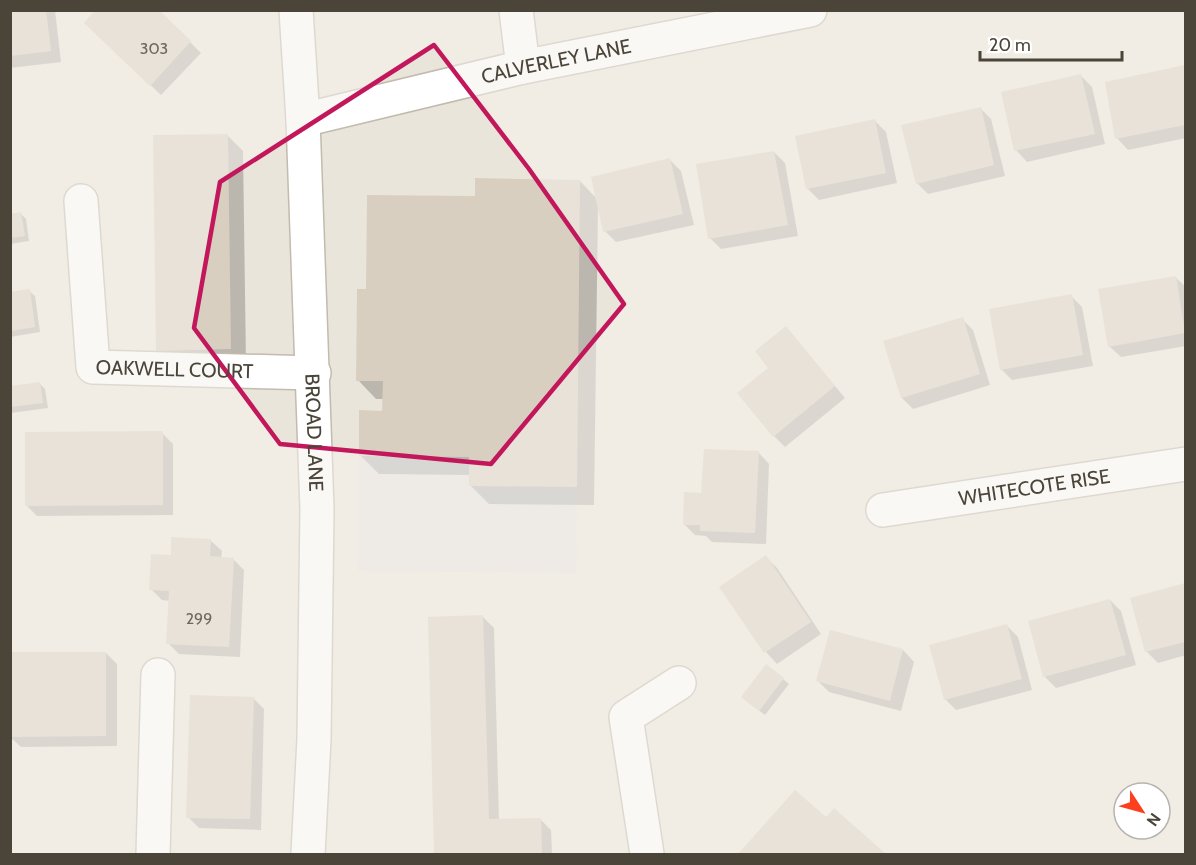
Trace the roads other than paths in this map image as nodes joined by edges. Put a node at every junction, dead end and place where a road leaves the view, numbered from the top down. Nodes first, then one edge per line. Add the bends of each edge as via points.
1 (296, 10) edge
2 (516, 10) edge
3 (810, 10) edge
4 (523, 68) junction
5 (303, 120) junction
6 (81, 201) dead end
7 (314, 373) junction
8 (1185, 464) edge
9 (883, 510) dead end
10 (158, 675) dead end
11 (679, 682) dead end
12 (153, 855) edge
13 (308, 855) edge
14 (647, 855) edge

1 - 5 street, BROAD LANE
2 - 4 street
3 - 4 street, CALVERLEY LANE
4 - 5 street, CALVERLEY LANE
5 - 7 street, BROAD LANE
6 - 7 street, OAKWELL COURT via 93,367
7 - 13 street, BROAD LANE via 317,509
8 - 9 street, WHITECOTE RISE
10 - 12 street
11 - 14 street via 626,717

